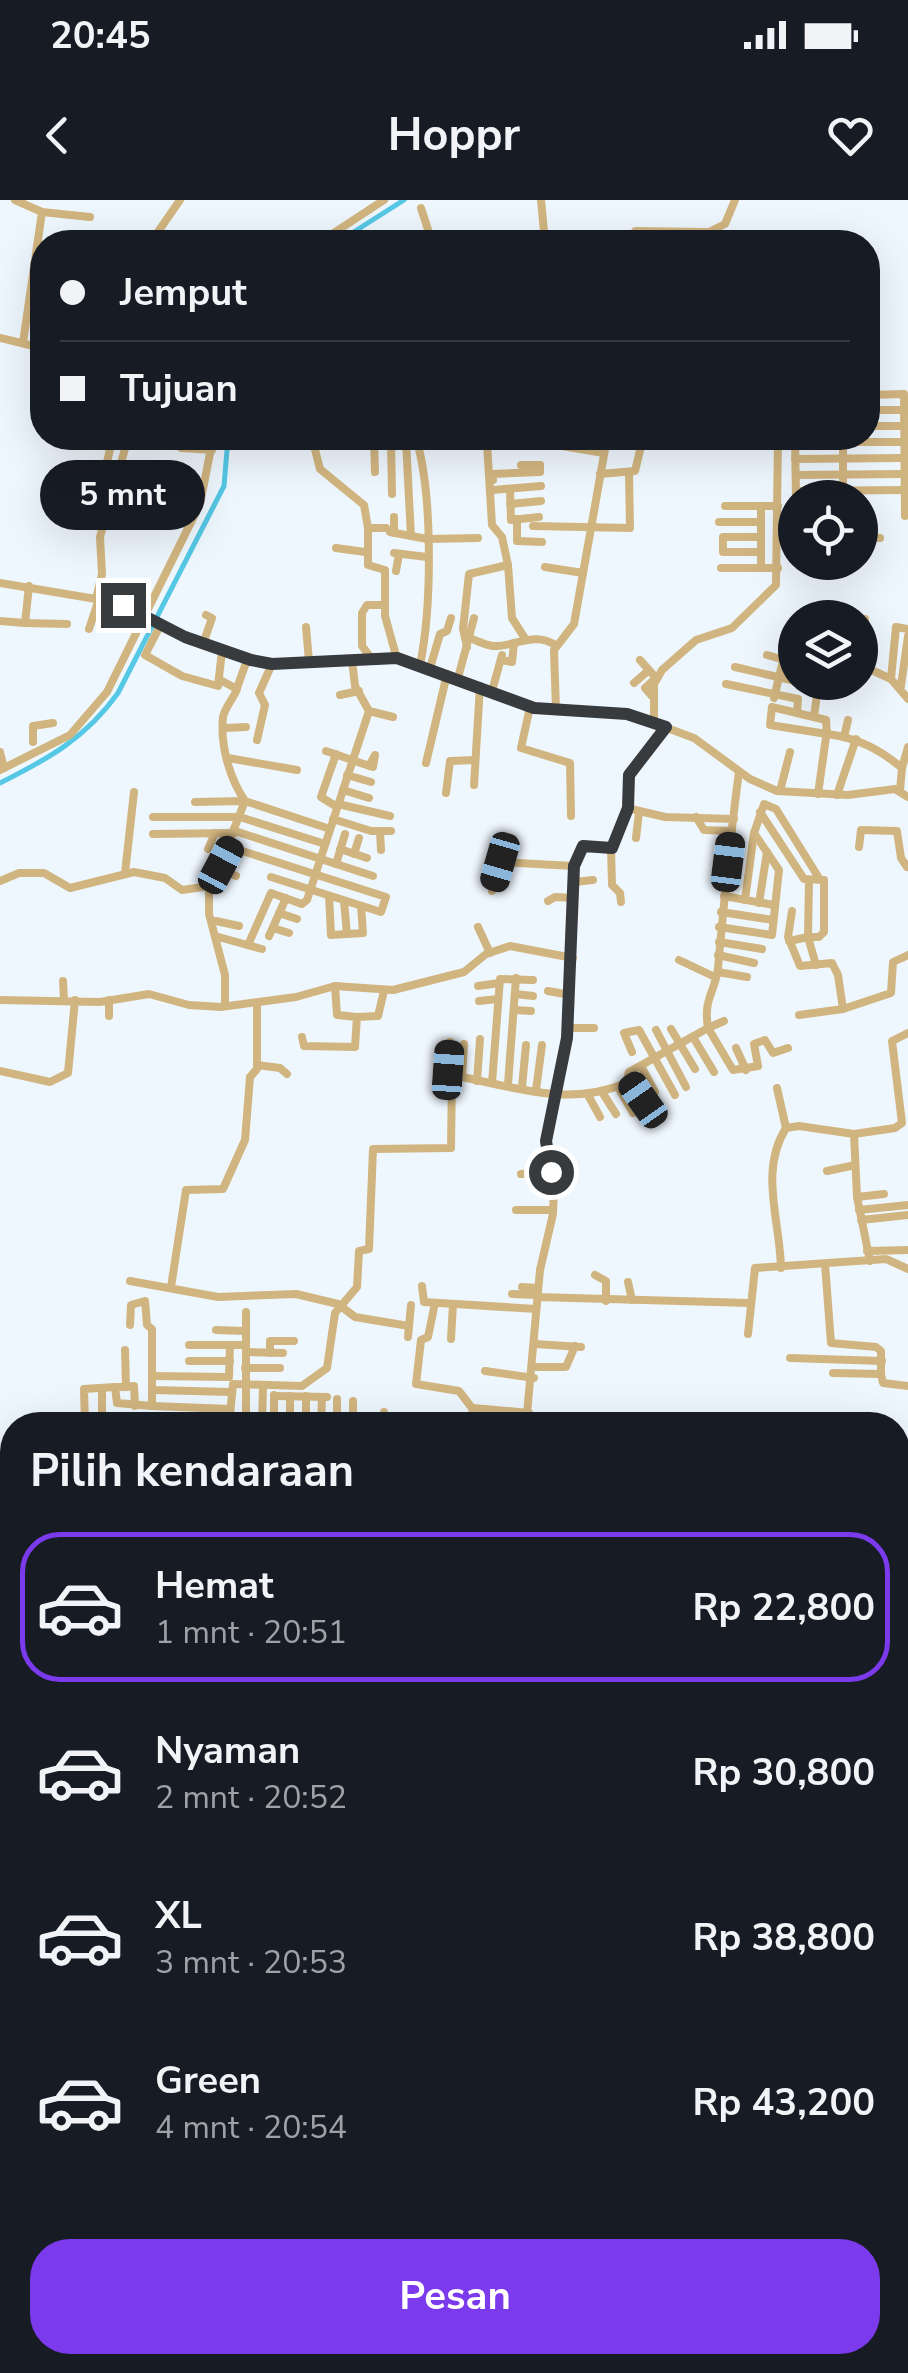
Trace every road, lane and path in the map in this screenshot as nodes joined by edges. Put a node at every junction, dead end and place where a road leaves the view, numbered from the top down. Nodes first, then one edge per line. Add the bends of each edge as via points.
1 (15, 200) edge
2 (180, 200) edge
3 (384, 200) edge
4 (541, 200) edge
5 (735, 200) edge
6 (420, 208) dead end
7 (42, 212) junction
8 (90, 217) dead end
9 (39, 230) edge
10 (159, 230) edge
11 (338, 230) edge
12 (428, 230) edge
13 (545, 230) edge
14 (714, 230) edge
15 (30, 294) edge
16 (0, 338) edge
17 (23, 342) junction
18 (30, 344) edge
19 (880, 394) edge
20 (880, 410) edge
21 (904, 410) junction
22 (880, 426) edge
23 (904, 426) junction
24 (880, 441) edge
25 (904, 442) junction
26 (110, 450) edge
27 (124, 450) edge
28 (212, 450) edge
29 (315, 450) edge
30 (388, 450) edge
31 (394, 450) edge
32 (396, 450) edge
33 (413, 450) edge
34 (485, 450) edge
35 (584, 450) edge
36 (605, 450) edge
37 (640, 450) edge
38 (778, 450) edge
39 (796, 450) edge
40 (843, 450) edge
41 (604, 453) junction
42 (843, 458) junction
43 (904, 458) junction
44 (796, 459) junction
45 (106, 466) dead end
46 (521, 466) dead end
47 (376, 472) dead end
48 (600, 474) junction
49 (629, 474) junction
50 (843, 474) junction
51 (904, 474) junction
52 (796, 475) junction
53 (778, 480) edge
54 (796, 480) edge
55 (843, 480) edge
56 (78, 481) dead end
57 (540, 486) dead end
58 (113, 487) junction
59 (510, 489) junction
60 (493, 490) junction
61 (904, 490) junction
62 (878, 492) edge
63 (392, 494) dead end
64 (541, 501) dead end
65 (510, 504) junction
66 (725, 506) dead end
67 (761, 506) junction
68 (778, 506) edge
69 (905, 516) dead end
70 (394, 517) dead end
71 (516, 520) junction
72 (535, 520) junction
73 (496, 522) dead end
74 (718, 522) dead end
75 (761, 522) junction
76 (368, 528) junction
77 (592, 529) junction
78 (390, 531) junction
79 (411, 536) junction
80 (761, 537) junction
81 (478, 538) dead end
82 (427, 539) junction
83 (336, 548) dead end
84 (365, 552) junction
85 (761, 552) junction
86 (426, 557) junction
87 (508, 565) junction
88 (545, 567) dead end
89 (721, 568) dead end
90 (761, 568) junction
91 (778, 568) joint
92 (396, 571) dead end
93 (583, 573) junction
94 (0, 583) edge
95 (29, 586) junction
96 (98, 599) junction
97 (384, 605) junction
98 (206, 615) dead end
99 (146, 616) junction
100 (452, 618) dead end
101 (474, 618) dead end
102 (0, 622) edge
103 (25, 623) junction
104 (67, 624) dead end
105 (160, 624) junction
106 (306, 628) dead end
107 (908, 628) edge
108 (89, 629) dead end
109 (908, 636) edge
110 (526, 640) junction
111 (468, 642) junction
112 (514, 643) dead end
113 (202, 644) junction
114 (362, 646) junction
115 (556, 646) junction
116 (222, 651) junction
117 (767, 655) dead end
118 (397, 658) junction
119 (778, 658) edge
120 (372, 659) junction
121 (248, 660) junction
122 (353, 660) junction
123 (640, 660) dead end
124 (309, 661) junction
125 (272, 664) junction
126 (425, 667) junction
127 (735, 667) dead end
128 (213, 670) dead end
129 (649, 670) junction
130 (878, 672) edge
131 (448, 674) junction
132 (182, 676) junction
133 (778, 677) edge
134 (458, 678) junction
135 (656, 678) junction
136 (891, 678) junction
137 (222, 681) junction
138 (206, 682) junction
139 (778, 682) edge
140 (634, 683) dead end
141 (726, 684) dead end
142 (480, 686) junction
143 (901, 686) junction
144 (176, 688) dead end
145 (237, 689) junction
146 (492, 691) junction
147 (359, 692) junction
148 (340, 694) dead end
149 (775, 695) junction
150 (908, 697) edge
151 (816, 700) edge
152 (530, 706) junction
153 (772, 707) junction
154 (556, 710) junction
155 (369, 711) junction
156 (797, 712) junction
157 (814, 716) junction
158 (393, 717) dead end
159 (848, 720) dead end
160 (654, 723) junction
161 (246, 727) dead end
162 (666, 727) junction
163 (224, 728) junction
164 (826, 735) junction
165 (844, 737) junction
166 (856, 739) junction
167 (257, 740) dead end
168 (33, 742) dead end
169 (49, 745) junction
170 (908, 747) edge
171 (0, 752) edge
172 (790, 752) dead end
173 (228, 758) junction
174 (352, 760) junction
175 (475, 760) junction
176 (426, 762) dead end
177 (2, 766) edge
178 (369, 766) dead end
179 (902, 768) junction
180 (297, 770) dead end
181 (739, 772) junction
182 (348, 775) junction
183 (370, 782) dead end
184 (474, 785) dead end
185 (342, 790) junction
186 (900, 790) junction
187 (780, 791) junction
188 (134, 792) dead end
189 (446, 793) dead end
190 (818, 794) junction
191 (836, 795) junction
192 (908, 797) edge
193 (369, 798) dead end
194 (244, 801) junction
195 (195, 802) dead end
196 (337, 806) junction
197 (628, 808) junction
198 (638, 812) junction
199 (760, 812) junction
200 (390, 816) dead end
201 (571, 816) dead end
202 (240, 817) junction
203 (696, 817) junction
204 (734, 819) junction
205 (332, 824) junction
206 (380, 831) junction
207 (392, 831) dead end
208 (234, 832) junction
209 (732, 832) junction
210 (754, 833) junction
211 (197, 834) junction
212 (215, 834) junction
213 (345, 834) dead end
214 (360, 838) dead end
215 (636, 838) dead end
216 (506, 842) dead end
217 (193, 844) dead end
218 (325, 844) junction
219 (859, 846) dead end
220 (230, 847) junction
221 (208, 848) dead end
222 (612, 848) junction
223 (340, 849) junction
224 (381, 850) dead end
225 (767, 852) junction
226 (354, 854) junction
227 (367, 858) dead end
228 (320, 859) junction
229 (500, 862) junction
230 (336, 864) junction
231 (574, 866) junction
232 (908, 867) edge
233 (218, 868) junction
234 (126, 873) junction
235 (893, 873) dead end
236 (316, 874) junction
237 (149, 875) junction
238 (236, 876) dead end
239 (373, 876) dead end
240 (271, 877) dead end
241 (814, 879) junction
242 (593, 880) dead end
243 (0, 881) edge
244 (574, 882) junction
245 (210, 886) junction
246 (149, 888) dead end
247 (492, 891) dead end
248 (309, 894) junction
249 (329, 896) junction
250 (724, 896) junction
251 (286, 898) junction
252 (574, 898) junction
253 (344, 900) junction
254 (746, 900) junction
255 (548, 901) dead end
256 (621, 902) dead end
257 (759, 903) junction
258 (361, 906) junction
259 (774, 906) junction
260 (792, 911) junction
261 (721, 912) junction
262 (808, 912) junction
263 (279, 913) junction
264 (297, 919) dead end
265 (216, 920) dead end
266 (773, 920) junction
267 (719, 926) junction
268 (478, 927) dead end
269 (289, 933) dead end
270 (346, 934) junction
271 (215, 936) dead end
272 (808, 937) junction
273 (234, 941) junction
274 (789, 941) junction
275 (719, 942) junction
276 (248, 945) junction
277 (262, 949) dead end
278 (762, 949) dead end
279 (490, 952) junction
280 (908, 955) edge
281 (718, 956) junction
282 (573, 958) junction
283 (679, 960) dead end
284 (754, 962) dead end
285 (816, 965) junction
286 (700, 971) junction
287 (717, 974) junction
288 (516, 978) junction
289 (748, 978) dead end
290 (533, 980) dead end
291 (694, 981) dead end
292 (499, 983) junction
293 (335, 986) junction
294 (478, 986) dead end
295 (74, 989) dead end
296 (548, 990) dead end
297 (384, 992) junction
298 (515, 994) junction
299 (570, 995) junction
300 (160, 996) junction
301 (533, 996) dead end
302 (498, 999) junction
303 (0, 1000) edge
304 (64, 1000) junction
305 (75, 1000) junction
306 (109, 1000) junction
307 (479, 1000) dead end
308 (257, 1002) junction
309 (155, 1006) dead end
310 (226, 1006) junction
311 (843, 1009) junction
312 (514, 1010) junction
313 (531, 1011) dead end
314 (799, 1015) dead end
315 (109, 1016) dead end
316 (357, 1017) junction
317 (724, 1021) dead end
318 (496, 1028) junction
319 (594, 1028) dead end
320 (708, 1028) junction
321 (512, 1029) junction
322 (656, 1030) dead end
323 (671, 1030) dead end
324 (567, 1033) junction
325 (908, 1033) edge
326 (302, 1036) dead end
327 (693, 1037) junction
328 (580, 1038) dead end
329 (480, 1039) dead end
330 (450, 1042) dead end
331 (464, 1044) dead end
332 (542, 1044) dead end
333 (680, 1044) junction
334 (526, 1045) dead end
335 (736, 1048) dead end
336 (788, 1048) dead end
337 (632, 1052) dead end
338 (667, 1052) junction
339 (654, 1059) junction
340 (258, 1066) junction
341 (640, 1066) junction
342 (695, 1069) dead end
343 (746, 1070) junction
344 (0, 1071) edge
345 (714, 1072) dead end
346 (287, 1074) dead end
347 (457, 1076) junction
348 (630, 1080) junction
349 (477, 1081) junction
350 (492, 1083) junction
351 (508, 1084) junction
352 (522, 1087) junction
353 (618, 1087) junction
354 (686, 1087) dead end
355 (778, 1088) dead end
356 (536, 1090) junction
357 (602, 1092) junction
358 (656, 1092) dead end
359 (588, 1095) junction
360 (675, 1095) dead end
361 (553, 1096) junction
362 (643, 1100) dead end
363 (616, 1114) dead end
364 (633, 1114) dead end
365 (600, 1118) dead end
366 (786, 1128) junction
367 (854, 1134) junction
368 (854, 1165) junction
369 (551, 1171) junction
370 (827, 1171) dead end
371 (521, 1174) dead end
372 (884, 1194) dead end
373 (857, 1197) junction
374 (908, 1205) edge
375 (516, 1210) dead end
376 (553, 1210) junction
377 (860, 1215) junction
378 (908, 1215) edge
379 (531, 1242) dead end
380 (546, 1245) junction
381 (908, 1250) edge
382 (868, 1256) junction
383 (826, 1264) junction
384 (781, 1268) junction
385 (908, 1269) edge
386 (595, 1274) dead end
387 (130, 1281) dead end
388 (628, 1282) dead end
389 (422, 1286) dead end
390 (171, 1287) junction
391 (522, 1287) dead end
392 (512, 1294) dead end
393 (537, 1294) junction
394 (632, 1300) junction
395 (606, 1301) junction
396 (435, 1303) junction
397 (749, 1303) junction
398 (338, 1304) junction
399 (453, 1304) junction
400 (411, 1305) dead end
401 (536, 1309) junction
402 (246, 1312) dead end
403 (130, 1324) dead end
404 (409, 1326) junction
405 (216, 1330) dead end
406 (246, 1330) junction
407 (748, 1334) dead end
408 (408, 1337) dead end
409 (450, 1339) dead end
410 (294, 1341) dead end
411 (535, 1344) junction
412 (230, 1345) junction
413 (189, 1346) dead end
414 (246, 1349) junction
415 (125, 1350) dead end
416 (270, 1353) junction
417 (283, 1353) dead end
418 (790, 1358) dead end
419 (882, 1360) junction
420 (189, 1361) dead end
421 (230, 1362) junction
422 (534, 1367) junction
423 (245, 1368) junction
424 (280, 1368) dead end
425 (485, 1370) dead end
426 (832, 1373) dead end
427 (881, 1374) junction
428 (152, 1376) junction
429 (534, 1378) junction
430 (245, 1384) junction
431 (263, 1385) junction
432 (126, 1386) junction
433 (908, 1386) edge
434 (115, 1387) junction
435 (102, 1388) junction
436 (153, 1390) junction
437 (230, 1392) junction
438 (290, 1396) junction
439 (306, 1396) junction
440 (328, 1398) junction
441 (353, 1401) dead end
442 (118, 1403) junction
443 (135, 1406) junction
444 (152, 1406) junction
445 (472, 1408) junction
446 (230, 1409) junction
447 (485, 1409) junction
448 (84, 1412) edge
449 (102, 1412) edge
450 (118, 1412) edge
451 (230, 1412) edge
452 (246, 1412) edge
453 (262, 1412) edge
454 (274, 1412) edge
455 (290, 1412) edge
456 (306, 1412) edge
457 (325, 1412) edge
458 (333, 1412) edge
459 (353, 1412) edge
460 (472, 1412) edge
461 (485, 1412) edge
462 (518, 1412) edge
463 (529, 1412) edge

1 - 7 street
2 - 10 street
3 - 11 street
4 - 13 street
5 - 14 street via 725,224
6 - 12 street
7 - 8 street
7 - 9 street
15 - 17 street
16 - 17 street
17 - 18 street
19 - 21 street via 904,394
20 - 21 street
21 - 23 street
22 - 23 street
23 - 25 street
24 - 25 street
25 - 43 street
26 - 45 street
27 - 58 street
28 - 99 street via 200,504
29 - 76 street via 320,469 364,504
30 - 47 street
31 - 63 street
32 - 79 street
33 - 82 street via 423,455
34 - 87 street via 492,525
35 - 41 street
36 - 41 street
37 - 49 street
38 - 53 street
39 - 44 street
40 - 42 street
41 - 48 street
42 - 43 street
42 - 44 street
42 - 50 street
43 - 51 street
44 - 52 street
46 - 60 street via 492,474
48 - 49 street
48 - 77 street
49 - 77 street via 630,528
50 - 51 street
50 - 52 street
50 - 55 street
51 - 61 street
52 - 54 street
56 - 58 street
57 - 59 street
58 - 96 street via 100,542
59 - 60 street
59 - 65 street
60 - 73 street
61 - 62 street
61 - 69 street
64 - 65 street
65 - 71 street
66 - 67 street
67 - 68 street
67 - 75 street
70 - 78 street
71 - 72 street
71 - 72 street via 518,540 538,542
72 - 77 street
74 - 75 street
75 - 80 street
76 - 78 street
76 - 84 street
77 - 93 street
78 - 79 street
79 - 82 street
80 - 85 street
80 - 85 street via 724,537 724,552
81 - 82 street
82 - 86 street
83 - 84 street
84 - 97 street via 368,565 385,570
85 - 90 street
86 - 92 street via 396,553
86 - 126 street
87 - 110 street via 512,618
87 - 111 street via 468,574
88 - 93 street
89 - 90 street
90 - 91 street
91 - 135 street via 776,585 732,628 696,640
93 - 115 street via 574,624
94 - 95 street
95 - 96 street
95 - 103 street
96 - 99 street
96 - 108 street
97 - 114 street via 364,607
97 - 118 street
98 - 113 street via 212,618
99 - 105 street
99 - 169 street via 104,698 70,735
100 - 126 street
101 - 111 street
102 - 103 street
103 - 104 street
105 - 113 street
105 - 132 street via 146,655
106 - 124 street
107 - 136 street via 896,627
109 - 143 street
110 - 111 street via 497,648
110 - 115 street
111 - 134 street
112 - 146 street via 512,662 502,657
113 - 116 street
114 - 120 street
114 - 122 street
115 - 154 street
116 - 121 street
116 - 137 street
117 - 119 street
118 - 120 street
118 - 126 street
120 - 122 street
121 - 125 street
121 - 145 street
122 - 124 street
122 - 147 street
123 - 129 street
124 - 125 street
125 - 167 street via 260,690 265,705
126 - 131 street
127 - 133 street
128 - 138 street
129 - 135 street
129 - 140 street
130 - 136 street
131 - 134 street
131 - 176 street
132 - 138 street
132 - 144 street
134 - 142 street
135 - 160 street via 644,688 654,698
136 - 143 street
137 - 138 street via 213,688
137 - 145 street
139 - 149 street
141 - 149 street
142 - 146 street
142 - 175 street
143 - 150 street
145 - 163 street via 223,714
146 - 152 street
147 - 148 street
147 - 155 street
149 - 153 street
149 - 156 street via 798,700
151 - 157 street
152 - 154 street
152 - 201 street via 521,748 570,763
153 - 156 street
153 - 164 street via 770,725
154 - 160 street via 627,714
155 - 158 street
155 - 174 street
156 - 157 street
157 - 164 street via 828,721
159 - 165 street
160 - 162 street
161 - 163 street
162 - 181 street via 698,740
162 - 197 street via 629,775
163 - 173 street
164 - 165 street
164 - 190 street
165 - 166 street
166 - 179 street
166 - 191 street
168 - 169 street via 33,726 49,723
169 - 177 street
170 - 179 street
171 - 177 street
172 - 187 street
173 - 180 street
173 - 194 street via 231,783
174 - 178 street
174 - 182 street
174 - 196 street via 331,753 321,797
175 - 184 street
175 - 189 street via 450,761
179 - 186 street
181 - 187 street
181 - 204 street
182 - 183 street
182 - 185 street
185 - 193 street
185 - 196 street
186 - 191 street
186 - 192 street
187 - 190 street
188 - 234 street
190 - 191 street
194 - 195 street
194 - 202 street
194 - 205 street
196 - 200 street
196 - 205 street
197 - 198 street
197 - 222 street
198 - 203 street
198 - 215 street
199 - 210 street
199 - 241 street via 799,874
199 - 241 street via 764,804 776,809
202 - 208 street
202 - 211 street via 153,816 152,837
202 - 218 street
203 - 204 street
203 - 209 street via 704,830
204 - 209 street
205 - 206 street
205 - 218 street
206 - 207 street
206 - 224 street
208 - 212 street
208 - 220 street
208 - 228 street
209 - 250 street
210 - 225 street
210 - 254 street
211 - 212 street
211 - 217 street
212 - 221 street
213 - 223 street
214 - 226 street
216 - 229 street
218 - 228 street
219 - 232 street via 861,830 896,831
220 - 233 street
220 - 236 street
222 - 231 street via 583,846
222 - 256 street via 612,885
223 - 226 street
223 - 230 street
225 - 257 street
225 - 259 street via 779,870
226 - 227 street
228 - 230 street
228 - 236 street
229 - 231 street
229 - 247 street
230 - 239 street
231 - 244 street
232 - 235 street
233 - 238 street
233 - 245 street
234 - 237 street
234 - 243 street via 70,888 44,873
236 - 248 street
236 - 258 street via 386,897 381,912
237 - 245 street via 182,890
237 - 246 street
240 - 248 street
241 - 262 street
241 - 272 street via 824,880 824,932
242 - 244 street
244 - 252 street
245 - 310 street via 208,914
248 - 249 street
248 - 251 street via 302,904
249 - 253 street
249 - 270 street via 331,935
250 - 254 street
250 - 261 street
251 - 263 street
251 - 276 street via 271,893
252 - 255 street
252 - 282 street
253 - 258 street
253 - 270 street
254 - 257 street
257 - 259 street
258 - 270 street via 367,927
259 - 260 street
259 - 266 street
260 - 262 street
260 - 274 street
261 - 266 street
261 - 267 street
262 - 272 street
263 - 264 street
263 - 269 street via 271,932
265 - 273 street via 240,925
266 - 267 street via 772,935
267 - 275 street
268 - 279 street
271 - 273 street
272 - 274 street
272 - 285 street
273 - 276 street
274 - 285 street via 801,967
275 - 278 street
275 - 281 street
276 - 277 street
279 - 282 street via 515,946
279 - 297 street via 464,972
280 - 311 street via 893,962 893,992
281 - 284 street
281 - 287 street
282 - 299 street
283 - 286 street
285 - 311 street via 832,964
286 - 287 street
286 - 291 street
287 - 289 street
287 - 320 street via 704,1006
288 - 290 street
288 - 292 street
288 - 298 street
292 - 294 street
292 - 302 street
293 - 297 street
293 - 308 street
293 - 316 street via 338,1015
295 - 304 street via 63,985
296 - 299 street
297 - 316 street via 378,1016
298 - 301 street
298 - 312 street
299 - 324 street
300 - 306 street
300 - 309 street
300 - 310 street
302 - 307 street
302 - 318 street
303 - 304 street
304 - 305 street
305 - 306 street
305 - 344 street via 68,1073 50,1082
306 - 315 street
308 - 310 street
308 - 340 street
311 - 314 street
312 - 313 street
312 - 321 street
316 - 326 street via 355,1047 304,1046
317 - 320 street
318 - 321 street
318 - 350 street
319 - 324 street
320 - 327 street
320 - 343 street via 728,1067
321 - 351 street
322 - 338 street
323 - 333 street
324 - 328 street
324 - 361 street
325 - 367 street via 892,1041 902,1123
327 - 333 street
327 - 345 street
329 - 349 street
330 - 347 street via 448,1070
331 - 347 street
332 - 356 street
333 - 338 street
333 - 342 street
334 - 352 street
335 - 343 street
336 - 343 street via 773,1053 765,1040 753,1045 758,1065
337 - 339 street via 624,1034 638,1030
338 - 339 street
338 - 354 street
339 - 341 street
339 - 360 street
340 - 346 street
340 - 390 street via 250,1077 245,1140 224,1187 186,1190
341 - 348 street
341 - 358 street
347 - 349 street
347 - 398 street via 451,1148 373,1149 369,1250 359,1251 356,1287
348 - 353 street
348 - 362 street
349 - 350 street
350 - 351 street
351 - 352 street
352 - 356 street
353 - 357 street
353 - 364 street
355 - 366 street
356 - 361 street
357 - 359 street
357 - 363 street
359 - 361 street
359 - 365 street
361 - 369 street via 546,1149
366 - 367 street
366 - 384 street via 770,1161
367 - 368 street
368 - 370 street
368 - 373 street
369 - 371 street
369 - 376 street
372 - 373 street
373 - 377 street
374 - 377 street
375 - 376 street
376 - 380 street
377 - 378 street
377 - 382 street
379 - 380 street
380 - 393 street
381 - 382 street
382 - 383 street
382 - 385 street
383 - 384 street
383 - 419 street via 830,1343 876,1347
384 - 397 street via 754,1269
386 - 395 street via 606,1279
387 - 390 street
388 - 394 street
389 - 396 street via 423,1301
390 - 398 street via 218,1297 296,1294
391 - 393 street
392 - 393 street
393 - 395 street
393 - 401 street
394 - 395 street
394 - 397 street
396 - 399 street
396 - 445 street via 428,1336 421,1340 416,1384 459,1391
397 - 407 street
398 - 404 street via 355,1317
398 - 431 street via 324,1373 302,1386
399 - 401 street
399 - 409 street
400 - 404 street
401 - 411 street
402 - 406 street
403 - 428 street via 131,1304 145,1301
404 - 408 street
405 - 406 street
406 - 414 street
410 - 416 street via 270,1340
411 - 422 street
411 - 422 street via 578,1347 566,1367
412 - 413 street
412 - 414 street
412 - 421 street
414 - 416 street
414 - 423 street
415 - 432 street
416 - 417 street
418 - 419 street
419 - 427 street
420 - 421 street
421 - 428 street via 227,1377
422 - 429 street
423 - 424 street
423 - 430 street
425 - 429 street
426 - 427 street
427 - 433 street via 885,1384
428 - 436 street
429 - 463 street
430 - 431 street
430 - 437 street via 233,1384
430 - 452 street
431 - 453 street
432 - 434 street
432 - 443 street via 134,1386
434 - 435 street
434 - 442 street
435 - 448 street via 82,1391
435 - 449 street
436 - 437 street
436 - 444 street
437 - 446 street
438 - 439 street
438 - 454 street via 275,1392
438 - 455 street
439 - 440 street
439 - 456 street
440 - 457 street
440 - 458 street
441 - 459 street
442 - 443 street
442 - 450 street
443 - 444 street
444 - 446 street
445 - 447 street
445 - 460 street
446 - 451 street
447 - 461 street
447 - 462 street

